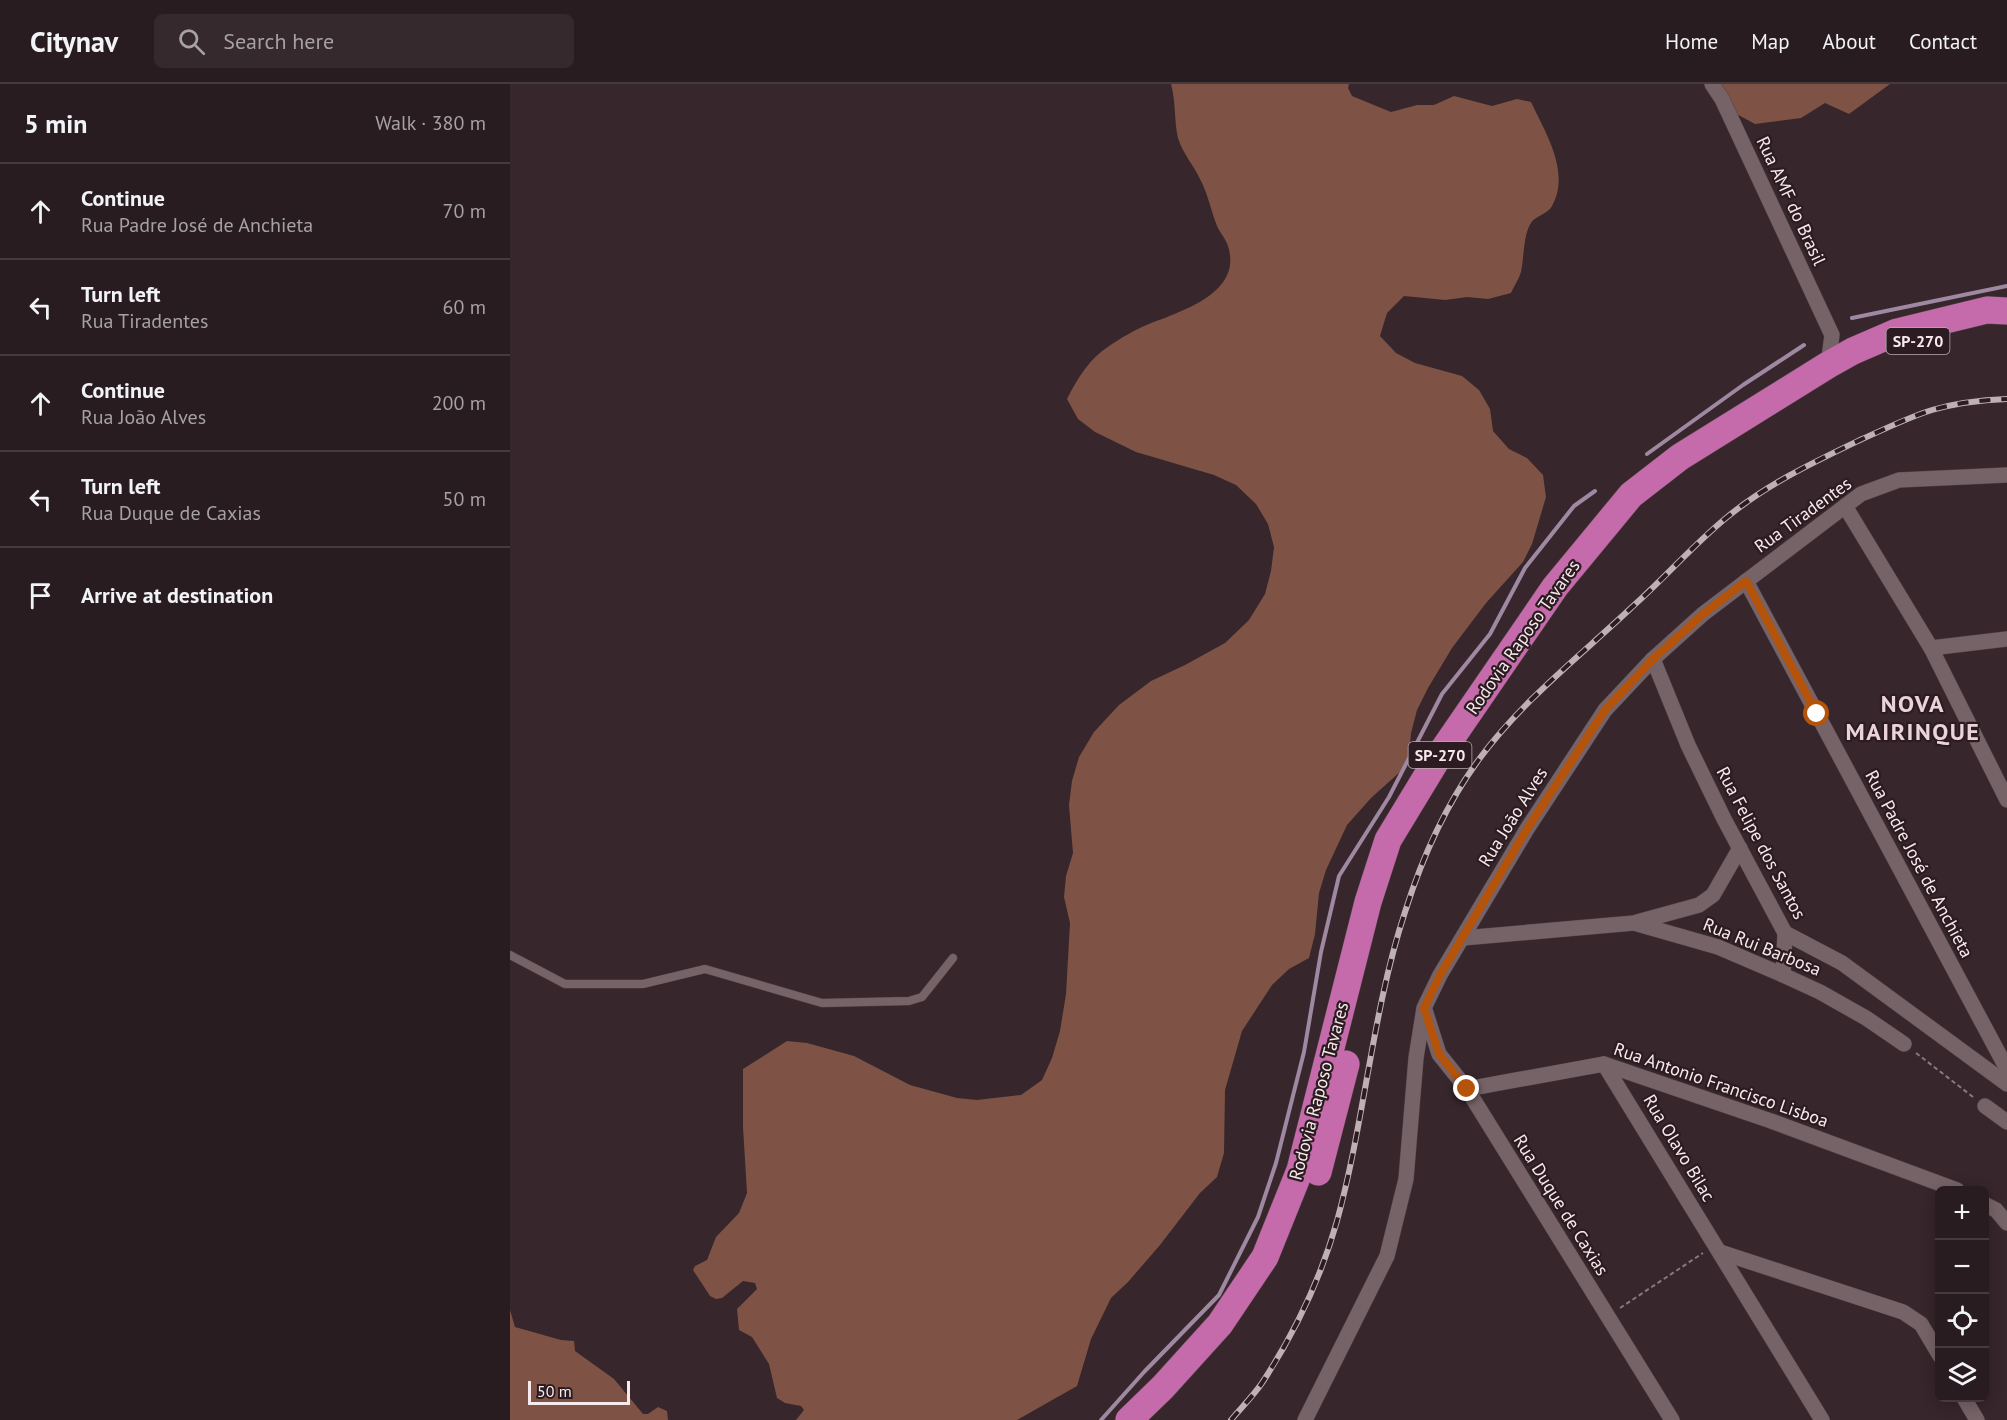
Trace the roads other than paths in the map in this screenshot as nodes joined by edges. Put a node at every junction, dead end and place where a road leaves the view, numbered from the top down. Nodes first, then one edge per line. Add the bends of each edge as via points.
1 (1712, 84) edge
2 (2007, 311) edge
3 (2007, 326) edge
4 (1832, 335) junction
5 (1862, 347) junction
6 (1828, 365) junction
7 (2007, 475) edge
8 (1845, 506) junction
9 (1746, 581) junction
10 (2007, 639) edge
11 (1931, 648) junction
12 (1653, 659) junction
13 (2007, 800) edge
14 (1740, 848) junction
15 (1634, 923) junction
16 (1785, 933) junction
17 (1463, 938) junction
18 (510, 955) edge
19 (953, 958) dead end
20 (1783, 975) junction
21 (1424, 1008) junction
22 (1904, 1044) road end
23 (1604, 1064) junction
24 (2007, 1070) edge
25 (2007, 1084) edge
26 (1467, 1089) junction
27 (1985, 1106) road end
28 (2007, 1122) edge
29 (1944, 1186) edge
30 (1989, 1206) edge
31 (2007, 1222) edge
32 (1720, 1252) junction
33 (1935, 1348) edge
34 (1966, 1402) edge
35 (1129, 1420) edge
36 (1149, 1420) edge
37 (1305, 1420) edge
38 (1672, 1420) edge
39 (1822, 1420) edge
40 (1977, 1420) edge

1 - 4 street, Rua AMF do Brasil
2 - 5 highway, Rodovia Raposo Tavares / SP-270 via 1987,310 1897,332
3 - 36 highway, Rodovia Raposo Tavares / SP-270 via 1978,325 1891,349 1836,377 1659,492 1578,584 1453,758 1400,845 1330,1129 1293,1237 1251,1308
4 - 5 street
4 - 6 street
5 - 6 highway, Rodovia Raposo Tavares / SP-270
6 - 35 highway, Rodovia Raposo Tavares / SP-270 via 1680,457 1631,495 1555,587 1439,756 1388,840 1368,902 1300,1170 1265,1257 1220,1324
7 - 8 street, Rua Tiradentes via 1899,480 1861,494
8 - 9 street, Rua Tiradentes
8 - 11 street
9 - 12 street, Rua Tiradentes
9 - 24 street, Rua Padre José de Anchieta
10 - 11 street
11 - 13 street
12 - 14 street, Rua Felipe dos Santos via 1682,734
12 - 17 street, Rua João Alves via 1605,710 1527,829
14 - 15 street via 1713,895 1699,905
14 - 16 street, Rua Felipe dos Santos
15 - 17 street, Rua Rui Barbosa
15 - 20 street, Rua Rui Barbosa via 1718,947
16 - 20 street
16 - 25 street, Rua Felipe dos Santos via 1842,963
17 - 21 street, Rua João Alves
18 - 19 lane via 565,984 643,984 705,969 822,1003 909,1001 922,997
20 - 22 street, Rua Rui Barbosa via 1866,1018
21 - 26 street, Rua Duque de Caxias via 1439,1054
21 - 37 street, Rua João Alves via 1406,1179 1388,1256
23 - 26 street, Rua Antonio Francisco Lisboa
23 - 29 street, Rua Antonio Francisco Lisboa
23 - 32 street, Rua Olavo Bilac
26 - 38 street, Rua Duque de Caxias
27 - 28 street
30 - 31 street
32 - 33 street via 1903,1312 1921,1324
32 - 39 street, Rua Olavo Bilac
34 - 40 street

